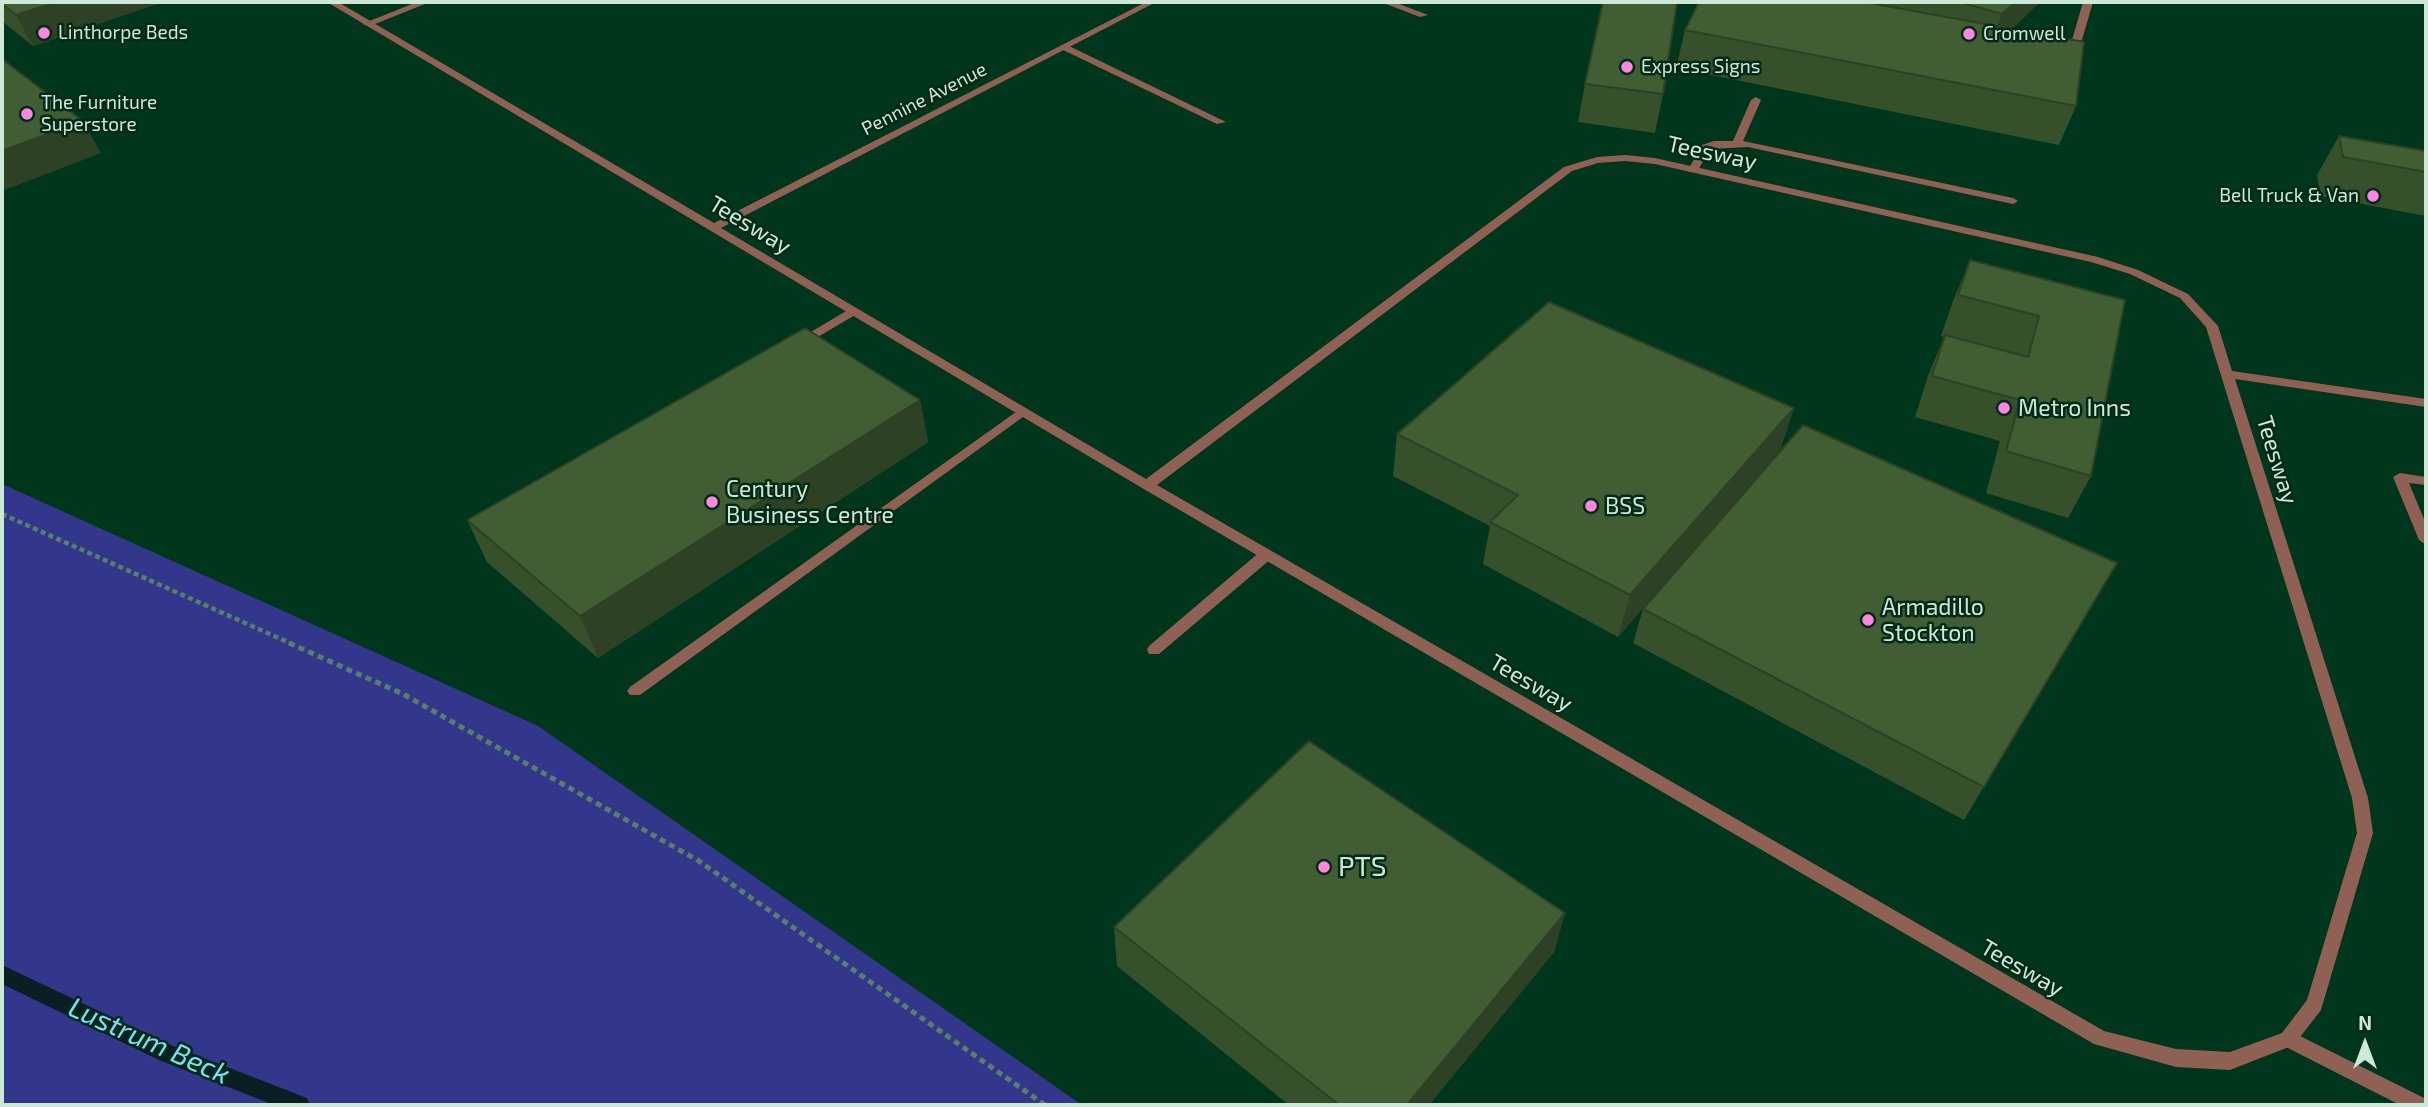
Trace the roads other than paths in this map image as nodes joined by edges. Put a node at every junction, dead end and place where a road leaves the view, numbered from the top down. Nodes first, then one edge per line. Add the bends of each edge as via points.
1 (332, 2) edge
2 (425, 2) edge
3 (1152, 2) edge
4 (1387, 2) edge
5 (2088, 2) edge
6 (1423, 15) dead end
7 (367, 24) junction
8 (2077, 40) edge
9 (1064, 47) junction
10 (1756, 100) dead end
11 (1221, 122) dead end
12 (1737, 143) junction
13 (1693, 170) junction
14 (2013, 201) dead end
15 (713, 228) junction
16 (853, 311) junction
17 (783, 353) edge
18 (2228, 374) junction
19 (2426, 403) edge
20 (1023, 411) junction
21 (2426, 481) edge
22 (1147, 485) junction
23 (2426, 540) edge
24 (1267, 554) junction
25 (1154, 650) dead end
26 (635, 691) dead end
27 (2288, 1039) junction
28 (2419, 1105) edge

1 - 7 street, Teesway
2 - 7 street
3 - 9 street, Pennine Avenue
4 - 6 street
5 - 8 street
7 - 15 street, Teesway
9 - 11 street
9 - 15 street, Pennine Avenue
10 - 12 street
12 - 13 street via 1706,147
12 - 14 street
13 - 18 street, Teesway via 2094,259 2134,272 2184,296 2212,326
13 - 22 street, Teesway via 1625,158 1568,169
15 - 16 street, Teesway
16 - 17 street
16 - 20 street, Teesway
18 - 19 street, Teesway
18 - 27 street, Teesway via 2360,798 2365,833 2315,1004
20 - 22 street, Teesway
20 - 26 street
21 - 23 street via 2400,477
22 - 24 street, Teesway
24 - 25 street
24 - 27 street, Teesway via 2100,1038 2176,1058 2230,1061
27 - 28 street

